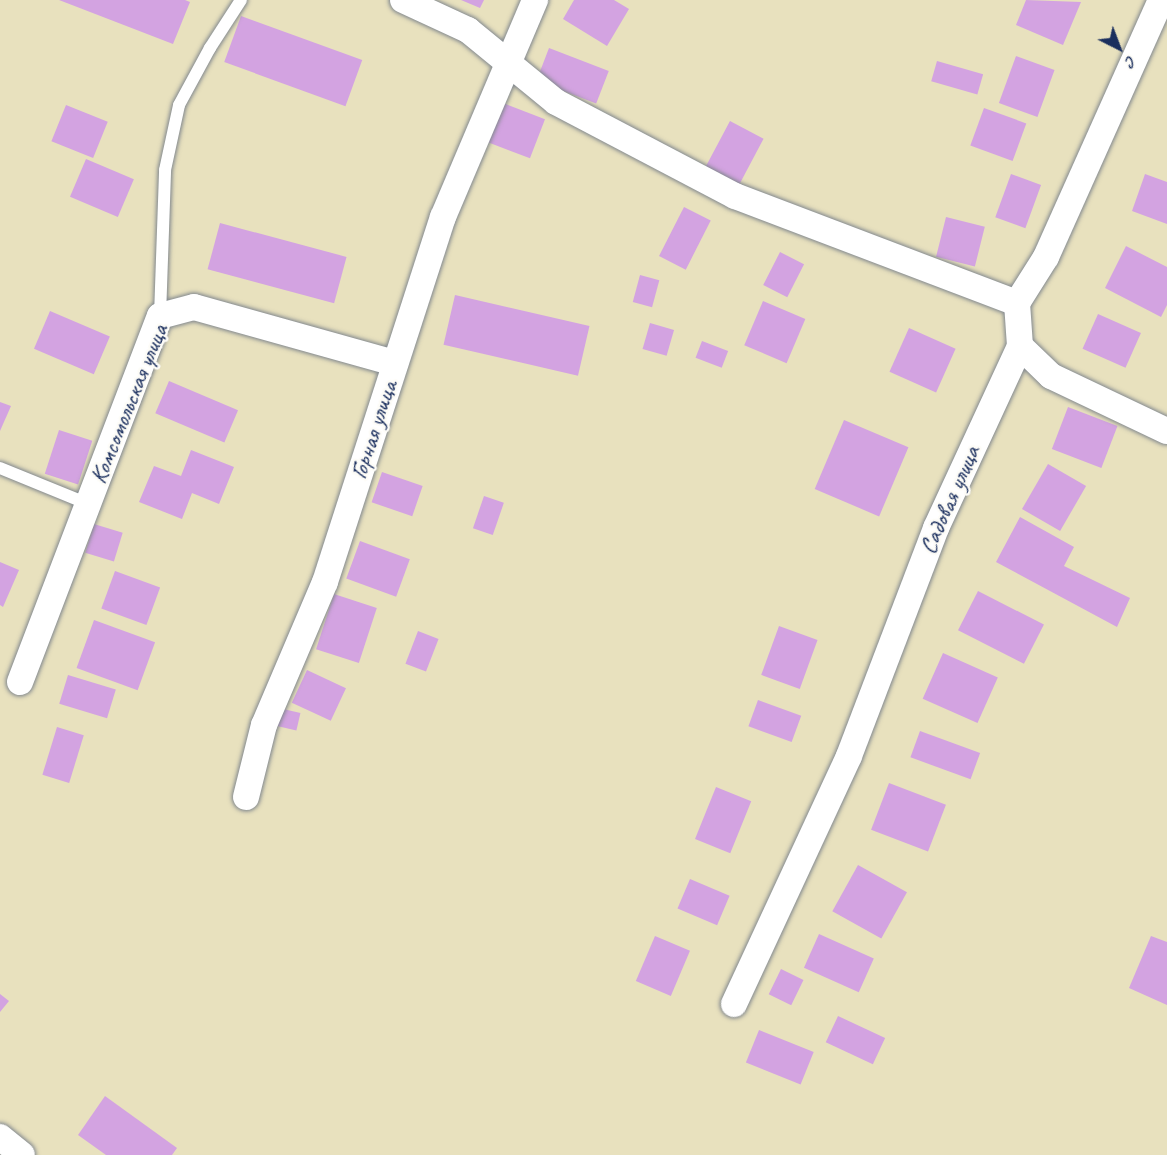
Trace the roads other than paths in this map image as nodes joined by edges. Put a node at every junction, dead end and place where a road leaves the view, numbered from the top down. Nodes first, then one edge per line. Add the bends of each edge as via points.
1 (242, 0) edge
2 (403, 0) edge
3 (535, 0) edge
4 (1161, 0) edge
5 (506, 64) junction
6 (1017, 303) junction
7 (160, 316) junction
8 (1020, 346) junction
9 (395, 363) junction
10 (1167, 431) edge
11 (0, 468) edge
12 (88, 504) junction
13 (20, 682) dead end
14 (246, 797) dead end
15 (734, 1004) dead end
16 (0, 1137) edge
17 (22, 1155) edge

1 - 7 lane via 179,105 165,170
2 - 5 street via 468,30
3 - 5 street, Горная улица
4 - 6 street via 1046,257
5 - 6 street via 556,102 735,196
5 - 9 street, Горная улица via 442,218
6 - 8 street, Садовая улица
7 - 9 street, Комсомольская улица via 194,307
7 - 12 street, Комсомольская улица
8 - 10 street via 1051,376
8 - 15 street, Садовая улица via 936,528 849,756
9 - 14 street, Горная улица via 325,582 264,725
11 - 12 lane
12 - 13 street, Комсомольская улица
16 - 17 street

